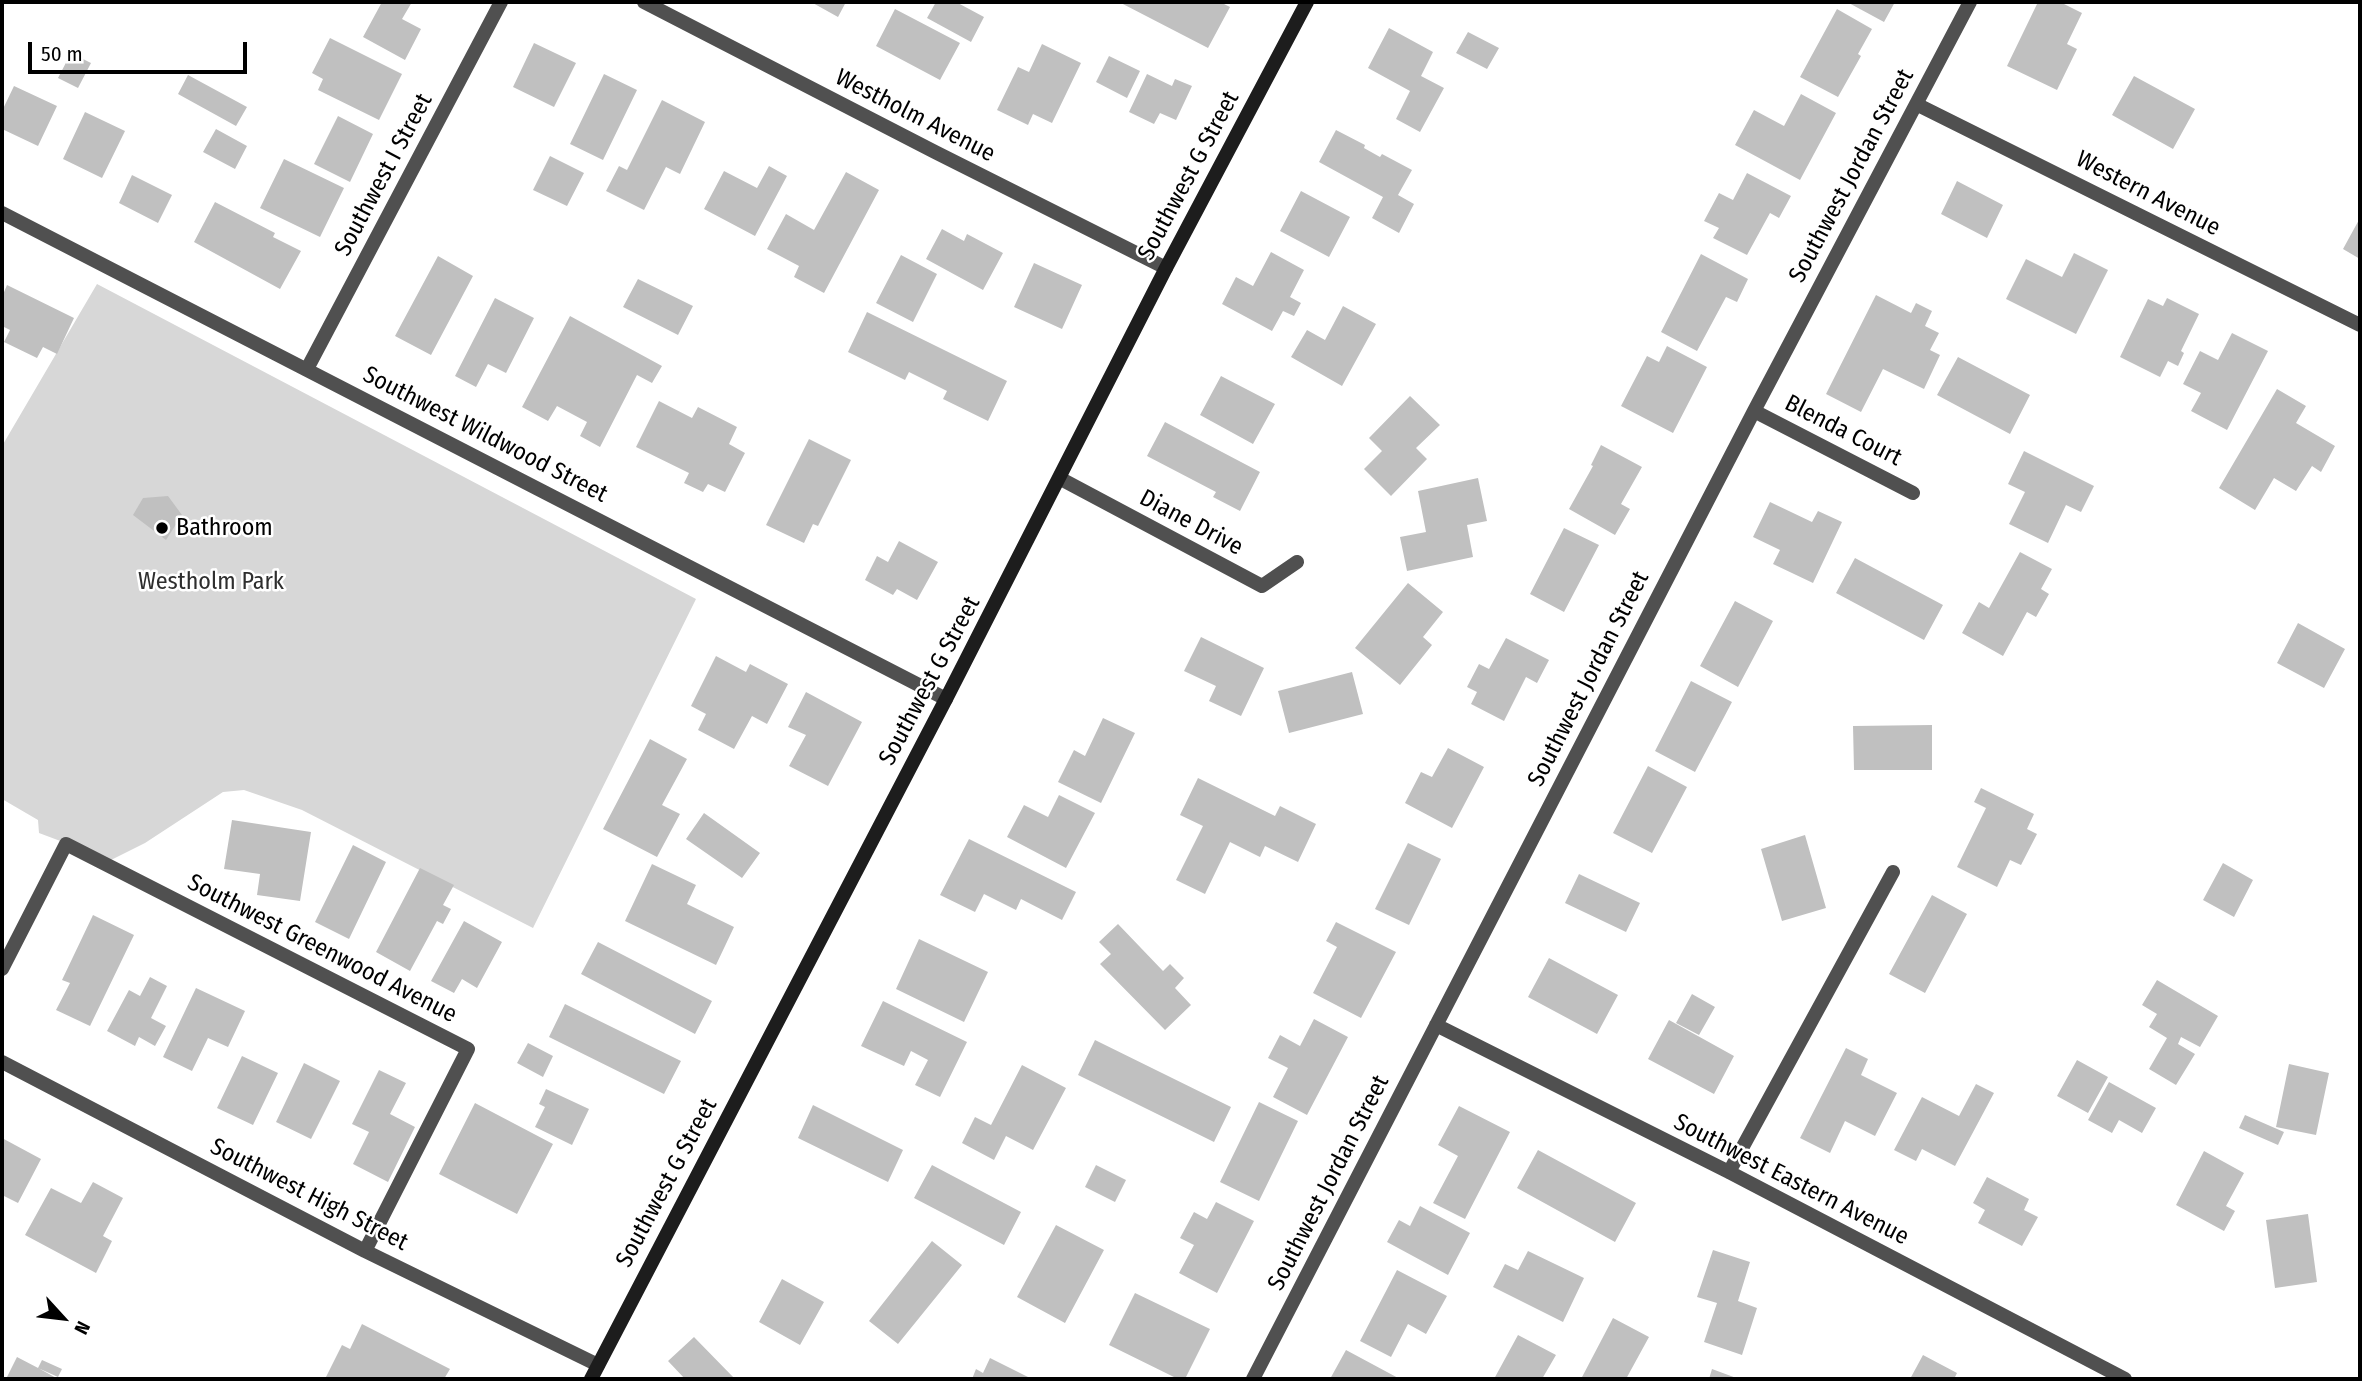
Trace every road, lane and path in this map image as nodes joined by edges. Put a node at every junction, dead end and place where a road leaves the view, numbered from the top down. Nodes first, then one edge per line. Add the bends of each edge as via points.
1 (501, 2) edge
2 (644, 2) edge
3 (1307, 2) edge
4 (1970, 2) edge
5 (1916, 104) junction
6 (2, 214) edge
7 (1166, 268) junction
8 (2360, 325) edge
9 (307, 369) junction
10 (1754, 411) junction
11 (1060, 479) junction
12 (1913, 493) dead end
13 (1297, 562) dead end
14 (946, 699) junction
15 (1893, 872) dead end
16 (2, 969) edge
17 (1436, 1025) junction
18 (2, 1062) edge
19 (1729, 1172) junction
20 (365, 1251) junction
21 (598, 1365) junction
22 (590, 1379) edge
23 (1253, 1379) edge
24 (2124, 1379) edge

1 - 9 street, Southwest I Street
2 - 7 street, Westholm Avenue
3 - 7 main road, Southwest G Street
4 - 5 street, Southwest Jordan Street
5 - 8 street, Western Avenue
5 - 10 street, Southwest Jordan Street
6 - 9 street, Southwest Wildwood Street
7 - 11 main road, Southwest G Street
9 - 14 street, Southwest Wildwood Street
10 - 12 street, Blenda Court
10 - 17 street, Southwest Jordan Street
11 - 13 street, Diane Drive via 1262,586
11 - 14 main road, Southwest G Street
14 - 21 main road, Southwest G Street
15 - 19 street
16 - 20 street, Southwest Greenwood Avenue via 66,844 468,1049
17 - 19 street, Southwest Eastern Avenue
17 - 23 street, Southwest Jordan Street
18 - 20 street, Southwest High Street
19 - 24 street, Southwest Eastern Avenue
20 - 21 street, Southwest High Street
21 - 22 main road, Southwest G Street

